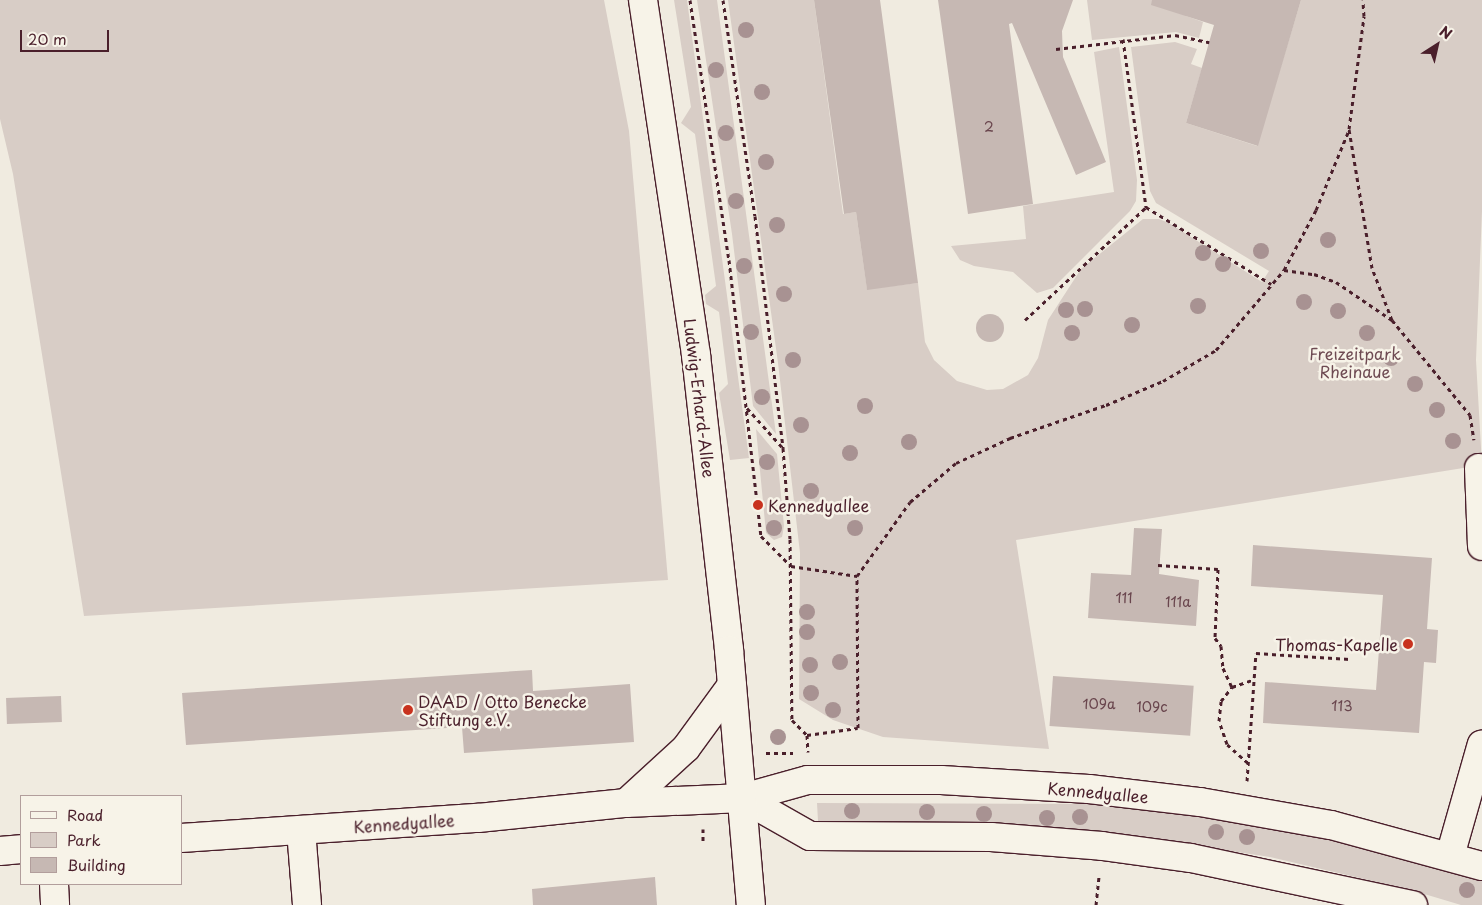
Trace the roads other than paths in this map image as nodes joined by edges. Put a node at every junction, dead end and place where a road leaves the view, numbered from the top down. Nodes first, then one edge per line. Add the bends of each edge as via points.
1 (644, 0) edge
2 (1479, 468) road end
3 (1482, 546) edge
4 (732, 685) junction
5 (1482, 744) edge
6 (743, 798) junction
7 (626, 803) junction
8 (300, 830) junction
9 (182, 838) edge
10 (20, 849) edge
11 (0, 851) edge
12 (1450, 856) junction
13 (1482, 866) edge
14 (54, 885) edge
15 (55, 905) edge
16 (307, 905) edge
17 (751, 905) edge
18 (1413, 905) edge

1 - 4 street, Ludwig-Erhard-Allee via 696,355
2 - 3 street
4 - 6 street, Ludwig-Erhard-Allee
4 - 7 street via 686,748
5 - 12 street
6 - 7 street, Kennedyallee
6 - 12 street, Kennedyallee via 808,780 941,780 1090,789 1200,802 1331,825
6 - 17 street, Ludwig-Erhard-Allee
6 - 18 street via 810,836 991,837 1102,846 1201,859
7 - 8 street, Kennedyallee
8 - 9 street, Kennedyallee
8 - 16 street
10 - 11 street
12 - 13 street, Kennedyallee
14 - 15 street

